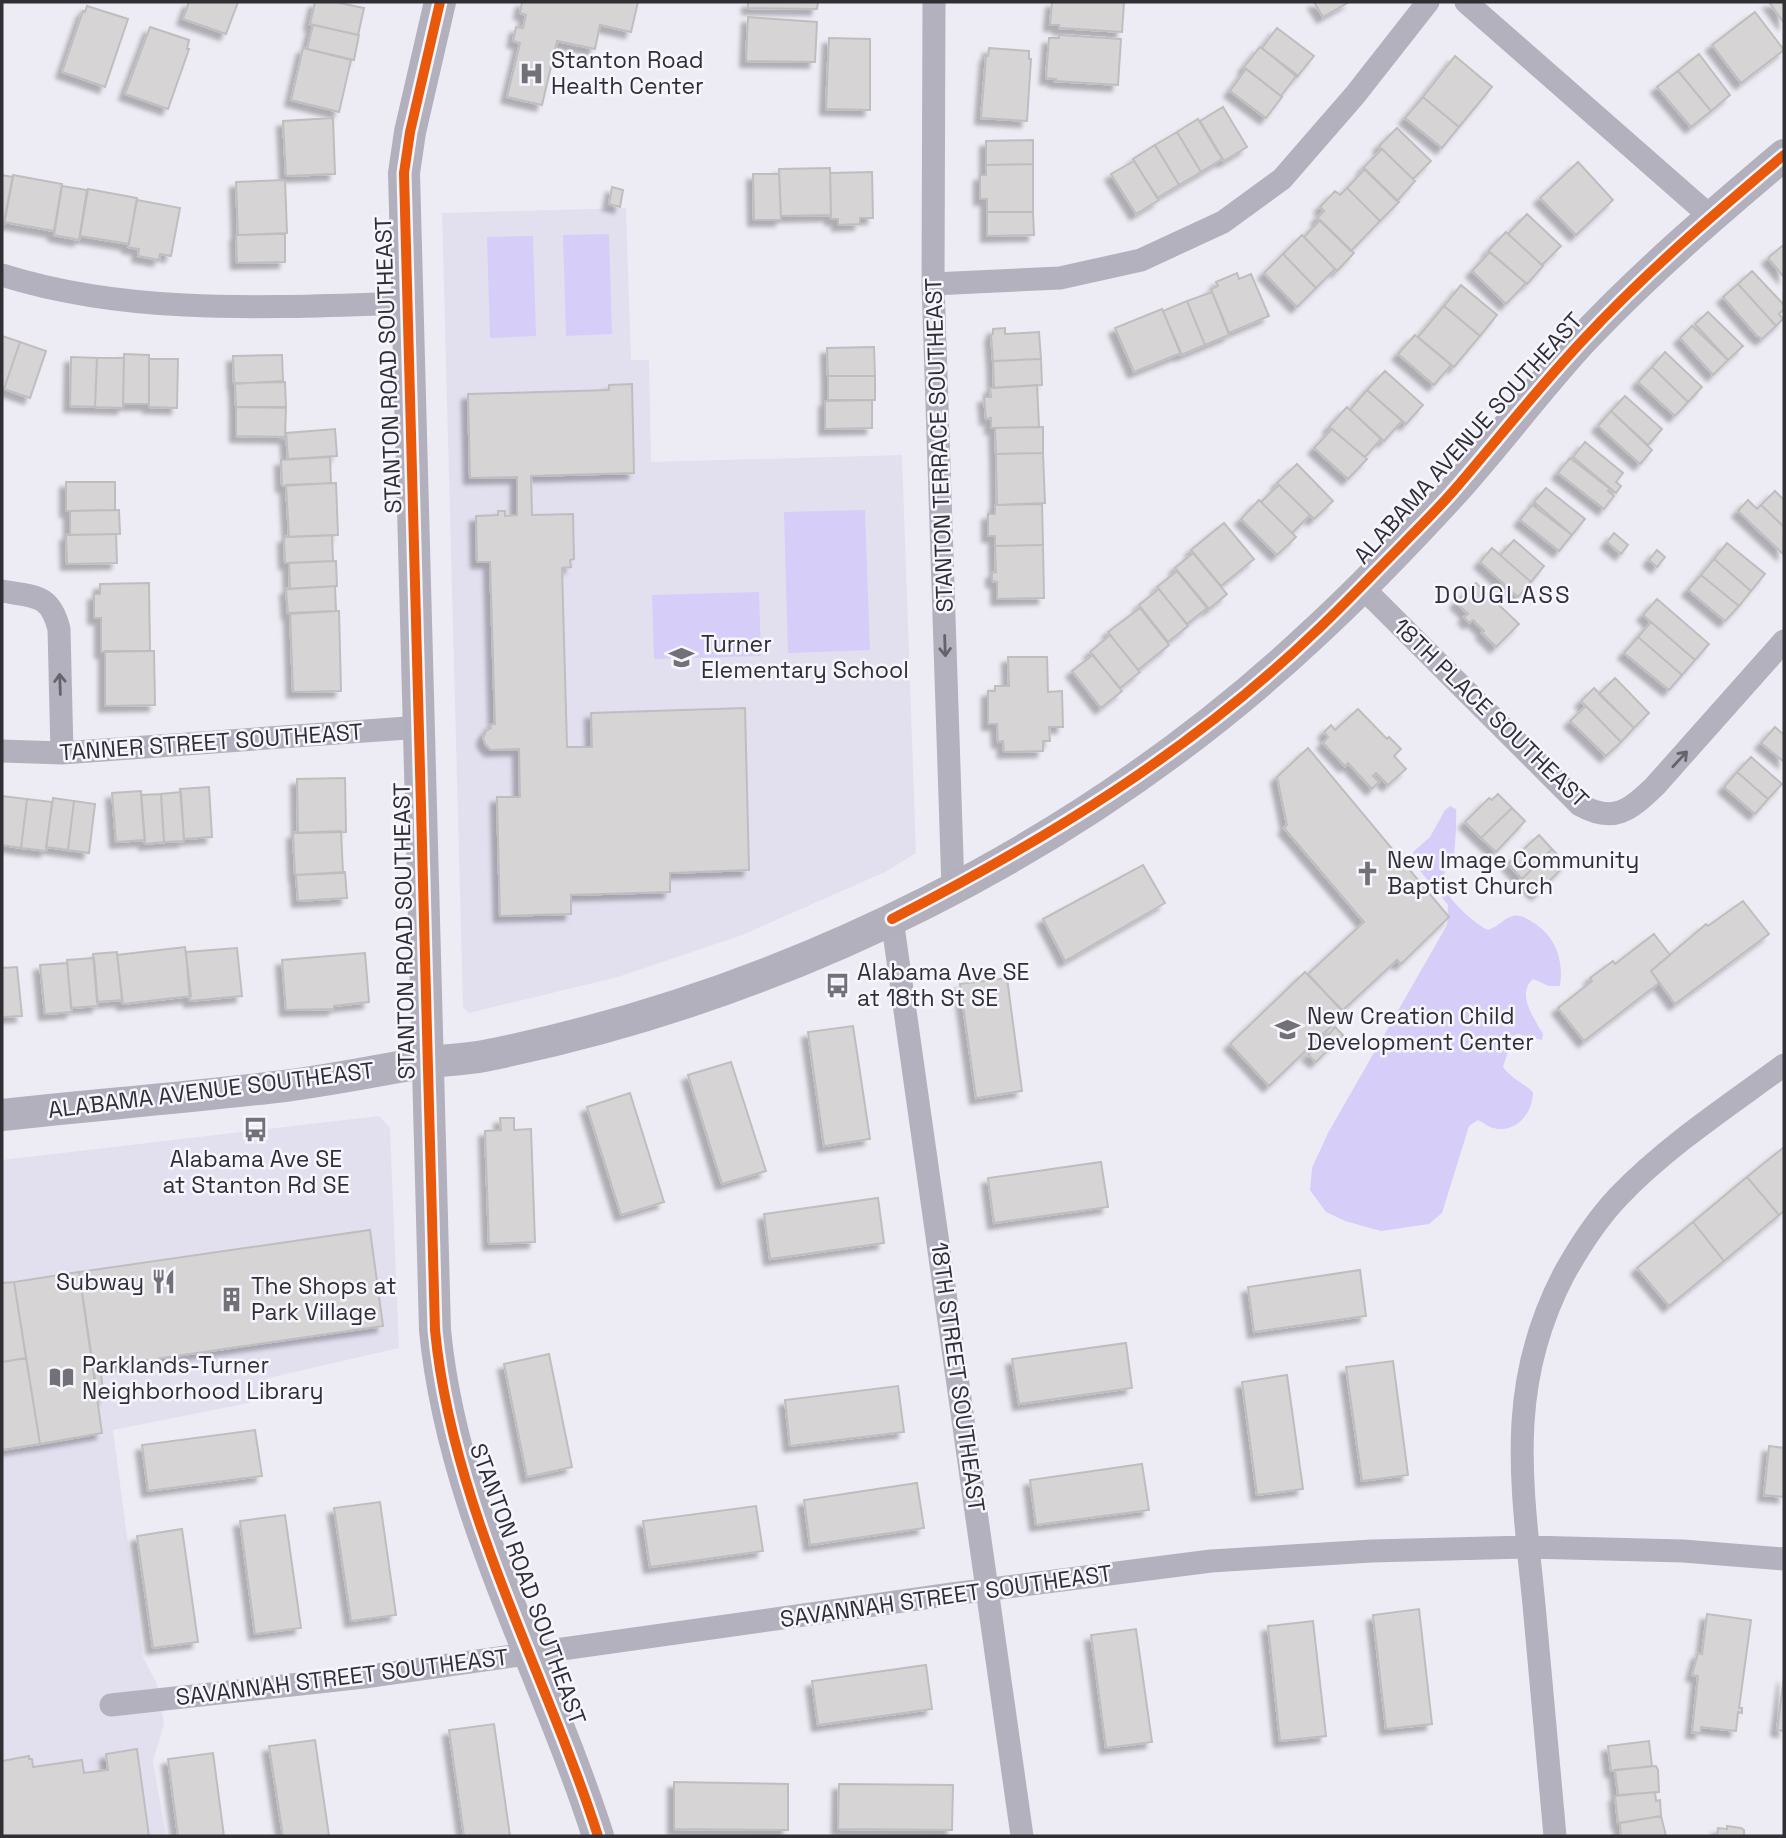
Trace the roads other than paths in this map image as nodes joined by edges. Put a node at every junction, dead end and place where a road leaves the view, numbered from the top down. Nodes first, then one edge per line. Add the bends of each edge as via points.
1 (440, 2) edge
2 (934, 2) edge
3 (1427, 2) edge
4 (1466, 2) edge
5 (1784, 155) edge
6 (1711, 217) junction
7 (2, 275) edge
8 (933, 284) junction
9 (408, 303) junction
10 (1361, 586) junction
11 (2, 591) edge
12 (1784, 641) edge
13 (421, 727) junction
14 (2, 751) edge
15 (62, 753) junction
16 (953, 888) junction
17 (892, 919) junction
18 (428, 1062) junction
19 (1784, 1065) edge
20 (2, 1115) edge
21 (1528, 1547) junction
22 (1784, 1559) edge
23 (988, 1589) junction
24 (530, 1653) junction
25 (111, 1705) dead end
26 (598, 1836) edge
27 (1022, 1836) edge
28 (1555, 1836) edge

1 - 9 main road, STANTON ROAD SOUTHEAST via 405,159
2 - 8 street, STANTON TERRACE SOUTHEAST
3 - 8 street via 1282,179 1223,222 1141,260 1060,278
4 - 6 street
5 - 6 main road, ALABAMA AVENUE SOUTHEAST
6 - 10 main road, ALABAMA AVENUE SOUTHEAST via 1583,340 1453,491
7 - 9 street via 138,302 290,308
8 -> 16 street, STANTON TERRACE SOUTHEAST
9 - 13 main road, STANTON ROAD SOUTHEAST
10 -> 12 street, 18TH PLACE SOUTHEAST via 1580,805 1608,815 1632,808
10 - 16 main road, ALABAMA AVENUE SOUTHEAST via 1265,678 1160,759 1064,824
15 -> 11 street via 55,612 38,598
13 - 15 street, TANNER STREET SOUTHEAST
13 - 18 main road, STANTON ROAD SOUTHEAST
14 - 15 street, TANNER STREET SOUTHEAST
16 - 17 main road, ALABAMA AVENUE SOUTHEAST
17 - 18 main road, ALABAMA AVENUE SOUTHEAST via 766,974 634,1019 475,1058
17 - 23 street, 18TH STREET SOUTHEAST
18 - 20 main road, ALABAMA AVENUE SOUTHEAST via 290,1085
18 - 24 main road, STANTON ROAD SOUTHEAST via 434,1306 449,1422 468,1489
19 - 21 street via 1648,1169 1618,1197 1573,1258 1534,1345 1524,1399 1521,1468
21 - 22 street, SAVANNAH STREET SOUTHEAST
21 - 23 street, SAVANNAH STREET SOUTHEAST via 1372,1550 1224,1560
21 - 28 street
23 - 24 street, SAVANNAH STREET SOUTHEAST
23 - 27 street, 18TH STREET SOUTHEAST
24 - 25 street, SAVANNAH STREET SOUTHEAST
24 - 26 main road, STANTON ROAD SOUTHEAST

